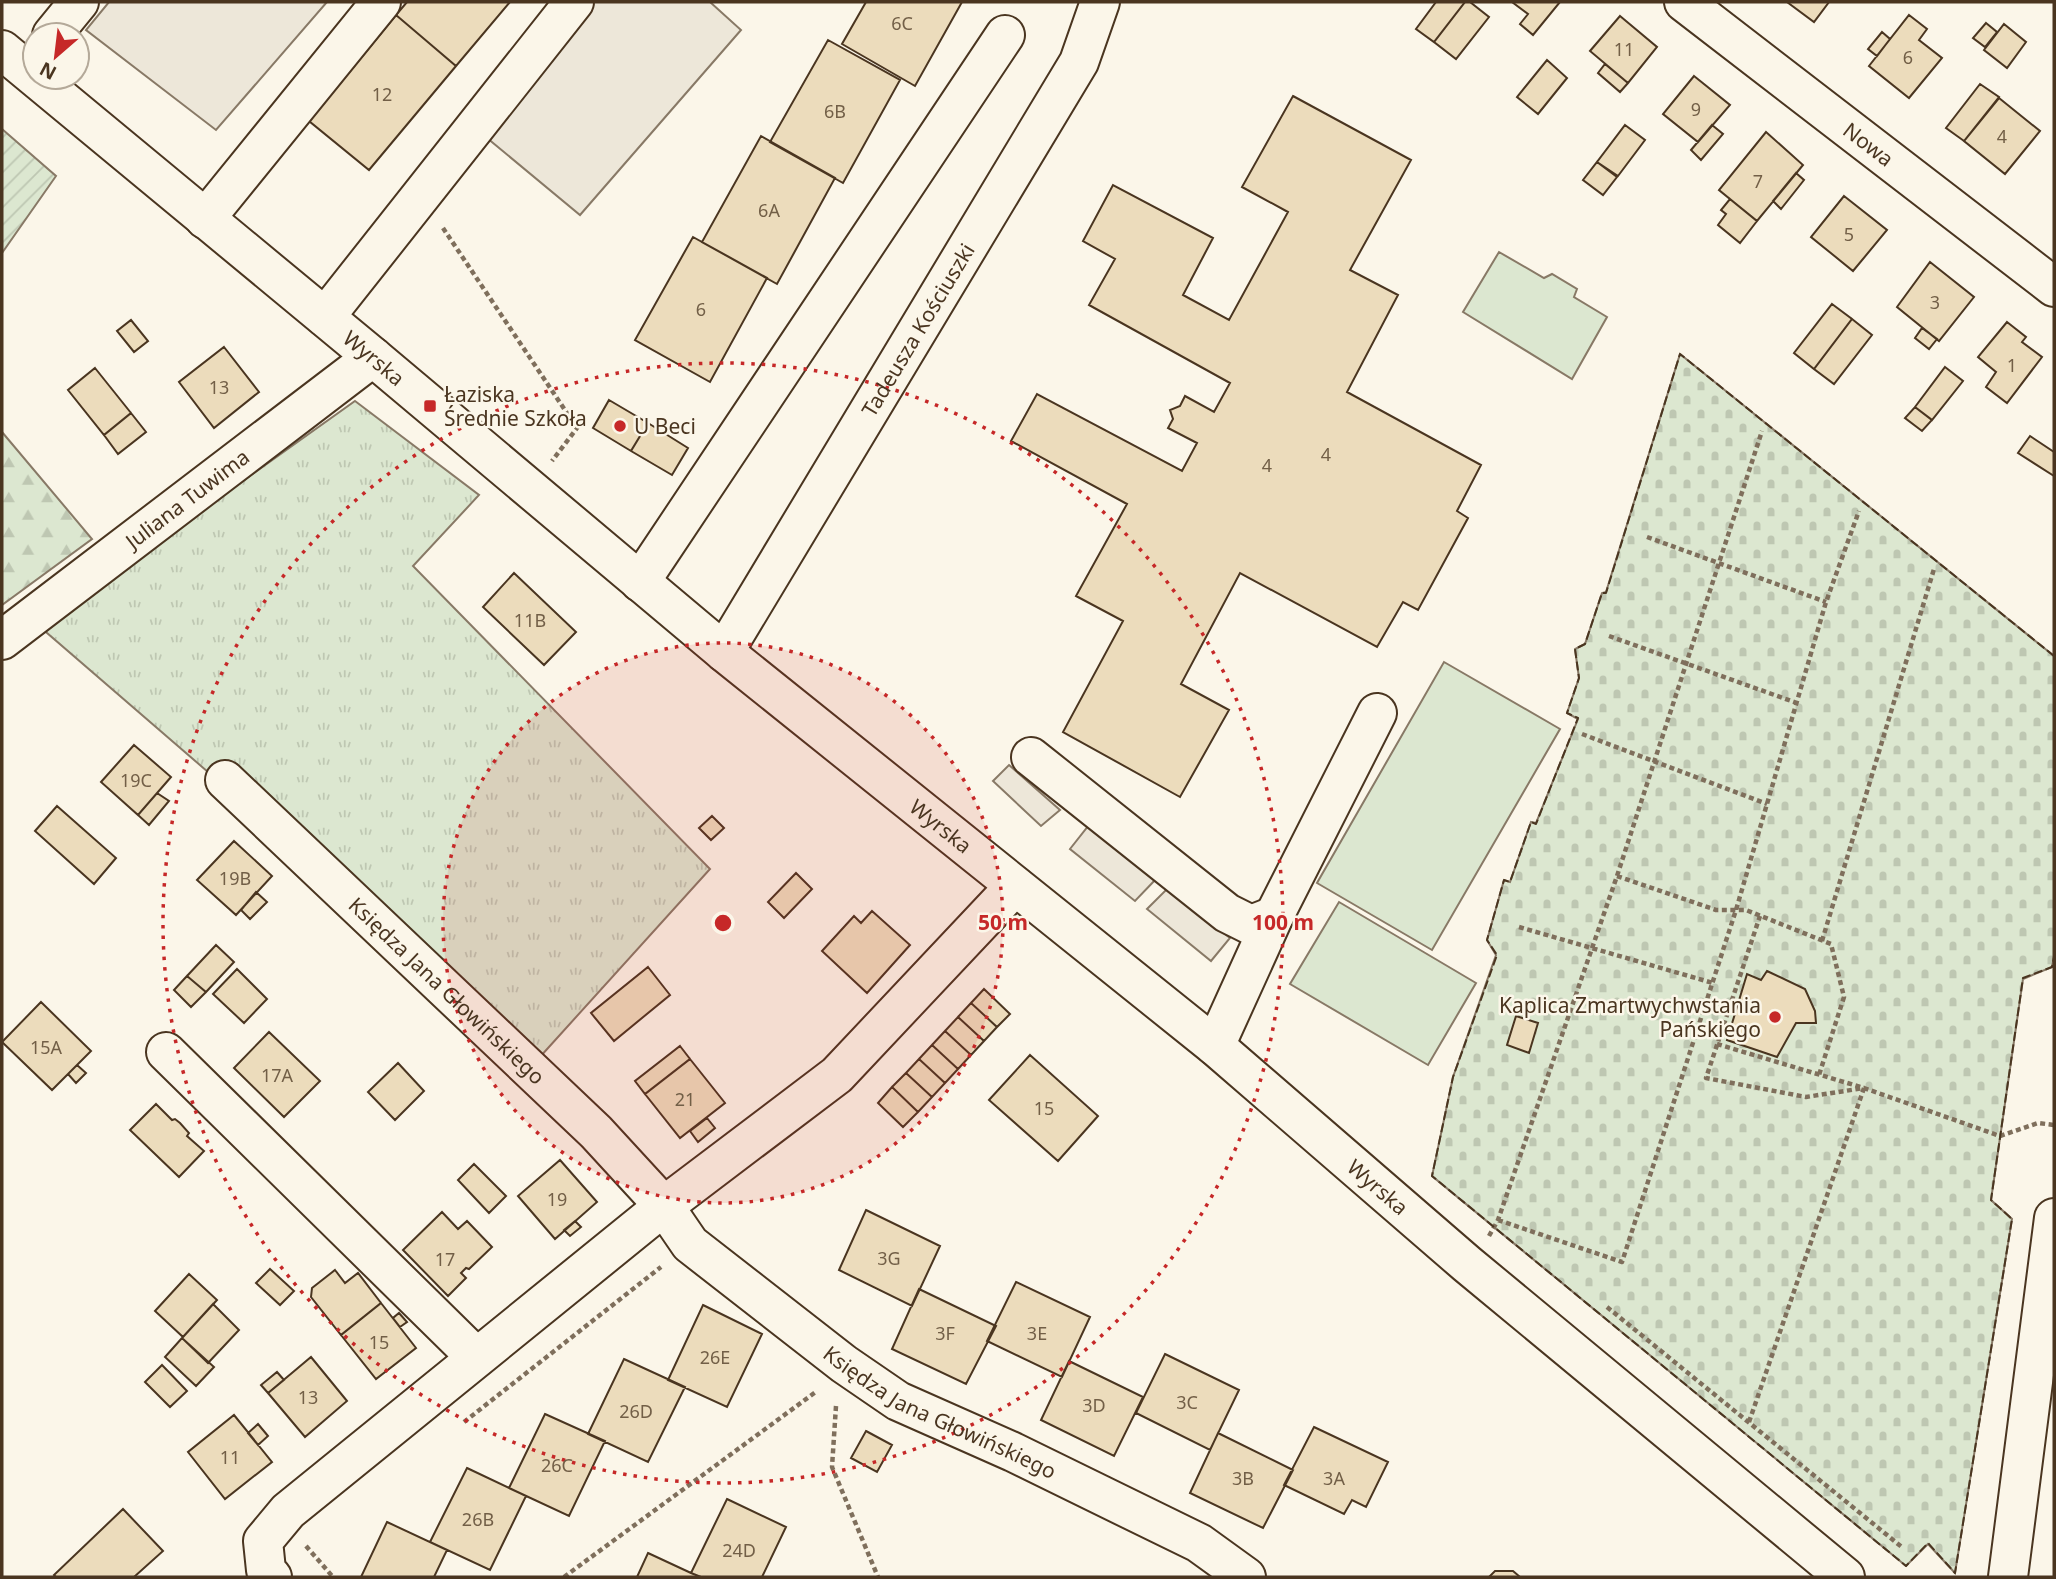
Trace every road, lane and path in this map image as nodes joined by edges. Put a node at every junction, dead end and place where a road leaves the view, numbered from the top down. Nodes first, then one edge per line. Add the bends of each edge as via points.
1 (79, 2) edge
2 (381, 2) edge
3 (574, 2) edge
4 (1100, 2) edge
5 (1684, 2) edge
6 (63, 21) edge
7 (1005, 34) dead end
8 (20, 58) edge
9 (421, 196) junction
10 (205, 219) junction
11 (2054, 287) edge
12 (325, 317) junction
13 (373, 357) junction
14 (1762, 431) dead end
15 (531, 491) junction
16 (1859, 511) dead end
17 (1647, 537) dead end
18 (1719, 563) junction
19 (1934, 569) dead end
20 (640, 582) junction
21 (1826, 602) junction
22 (1609, 636) dead end
23 (2, 640) edge
24 (724, 652) junction
25 (1686, 663) junction
26 (1797, 703) junction
27 (1377, 713) dead end
28 (1582, 734) dead end
29 (1031, 757) dead end
30 (1654, 761) junction
31 (225, 780) dead end
32 (1767, 804) junction
33 (1617, 876) junction
34 (1015, 886) junction
35 (1736, 910) junction
36 (1275, 916) junction
37 (1760, 916) junction
38 (1519, 927) dead end
39 (1822, 941) junction
40 (1592, 948) junction
41 (1713, 983) junction
42 (1717, 1044) junction
43 (1215, 1046) junction
44 (166, 1052) dead end
45 (1819, 1075) junction
46 (1864, 1088) junction
47 (2054, 1125) edge
48 (664, 1206) junction
49 (2054, 1218) edge
50 (1498, 1220) junction
51 (691, 1244) junction
52 (1467, 1264) junction
53 (2050, 1288) edge
54 (1607, 1307) dead end
55 (476, 1357) junction
56 (841, 1370) junction
57 (2032, 1398) junction
58 (1749, 1422) junction
59 (460, 1425) dead end
60 (306, 1546) dead end
61 (1903, 1548) dead end
62 (272, 1577) edge
63 (333, 1577) edge
64 (564, 1577) edge
65 (878, 1577) edge
66 (1246, 1577) edge
67 (1845, 1577) edge
68 (1990, 1577) edge
69 (2008, 1577) edge

1 - 6 street
2 - 10 street
3 - 9 street
4 - 24 street, Tadeusza Kościuszki via 1079,62
5 - 11 street, Nowa
7 - 20 street
8 - 10 street, Wyrska
9 - 12 street
9 - 15 path via 577,428
10 - 12 street, Wyrska
12 - 13 street, Wyrska
13 - 15 street, Wyrska
13 - 23 street, Juliana Tuwima
14 - 18 path
15 - 20 street, Wyrska
16 - 21 path
17 - 18 path
18 - 21 path
18 - 25 path
19 - 39 path
20 - 24 street, Wyrska
21 - 26 path
22 - 25 path
24 - 34 street, Wyrska
25 - 26 path
25 - 30 path
26 - 32 path
27 - 36 street
28 - 30 path
29 - 36 street via 1227,913 1251,925
30 - 32 path
30 - 33 path
31 - 48 street, Księdza Jana Głowińskiego via 596,1132
32 - 35 path
33 - 35 path via 1716,910
33 - 40 path
34 - 43 street, Wyrska
34 - 48 street via 837,1076
35 - 37 path
35 - 41 path
36 - 43 street
37 - 39 path
37 - 42 path
38 - 40 path
39 - 45 path via 1831,944 1844,997
40 - 41 path
40 - 50 path
41 - 50 path via 1622,1262
42 - 45 path
42 - 46 path via 1706,1078 1806,1097
43 - 52 street, Wyrska
44 - 55 street
45 - 46 path
46 - 47 path via 2000,1136 2038,1123
46 - 58 path
48 - 51 street, Księdza Jana Głowińskiego
48 - 55 street
49 - 53 street
50 - 52 path
51 - 56 street, Księdza Jana Głowińskiego
51 - 59 path
52 - 67 street, Wyrska
53 - 57 street
54 - 58 path
55 - 62 street via 288,1511 263,1541 266,1570
56 - 64 path
56 - 65 path via 832,1467
56 - 66 street, Księdza Jana Głowińskiego via 1199,1543
57 - 68 street via 2014,1426
57 - 69 street
58 - 61 path
60 - 63 path

